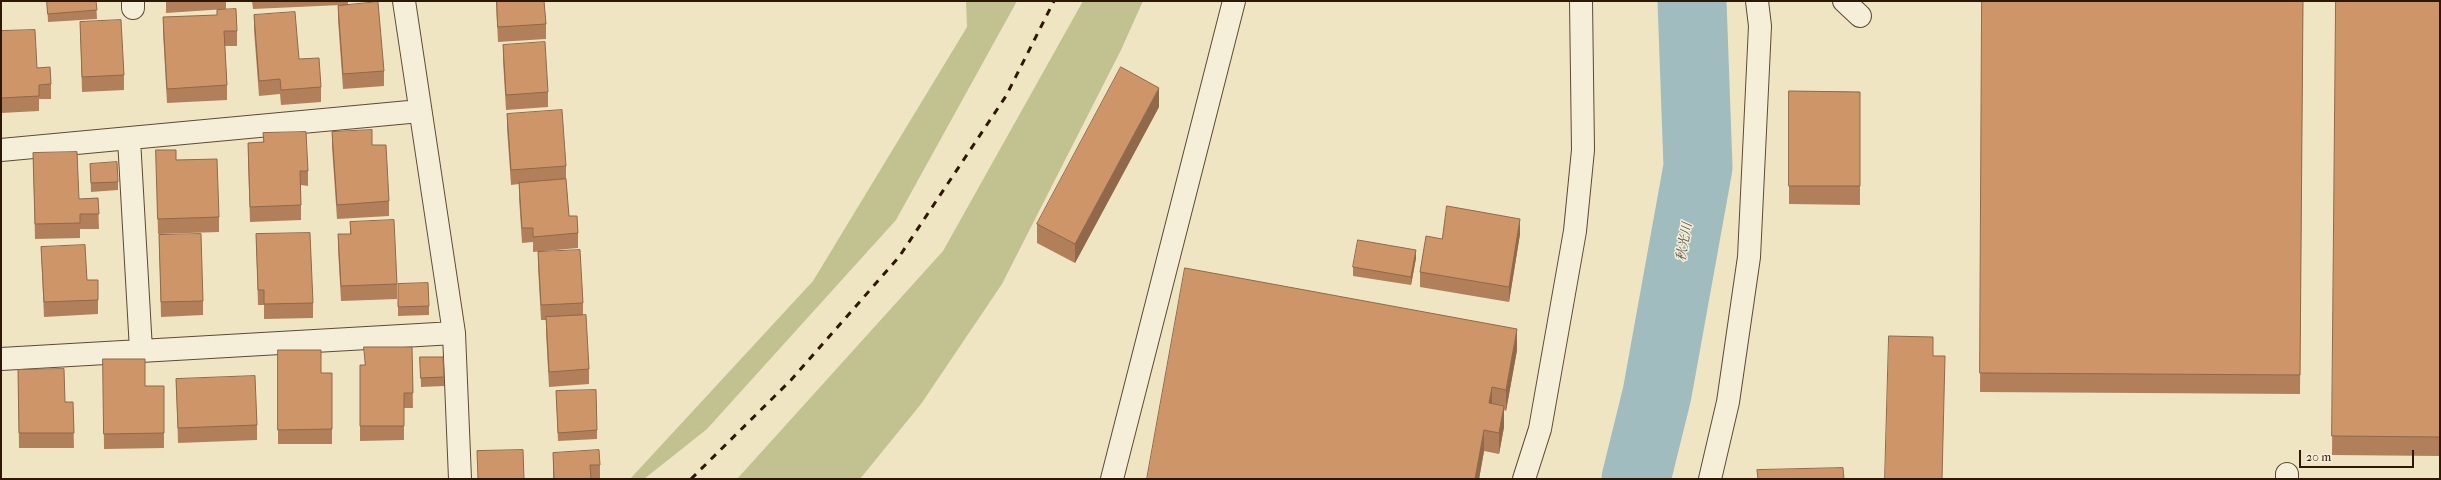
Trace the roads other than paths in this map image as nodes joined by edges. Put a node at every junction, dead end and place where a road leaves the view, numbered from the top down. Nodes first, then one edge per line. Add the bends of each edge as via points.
1 (404, 1) edge
2 (1234, 1) edge
3 (1581, 1) edge
4 (1757, 1) edge
5 (1844, 1) edge
6 (1860, 16) dead end
7 (420, 111) junction
8 (129, 139) junction
9 (1, 150) edge
10 (454, 333) junction
11 (141, 350) junction
12 (1, 359) edge
13 (460, 479) edge
14 (1112, 479) edge
15 (1524, 479) edge
16 (1710, 479) edge

1 - 7 street
2 - 14 street
3 - 15 street via 1583,150 1575,231 1540,429
4 - 16 street via 1760,26 1749,257 1728,402
5 - 6 street
7 - 8 street
7 - 10 street
8 - 9 street
8 - 11 street
10 - 11 street
10 - 13 street
11 - 12 street

